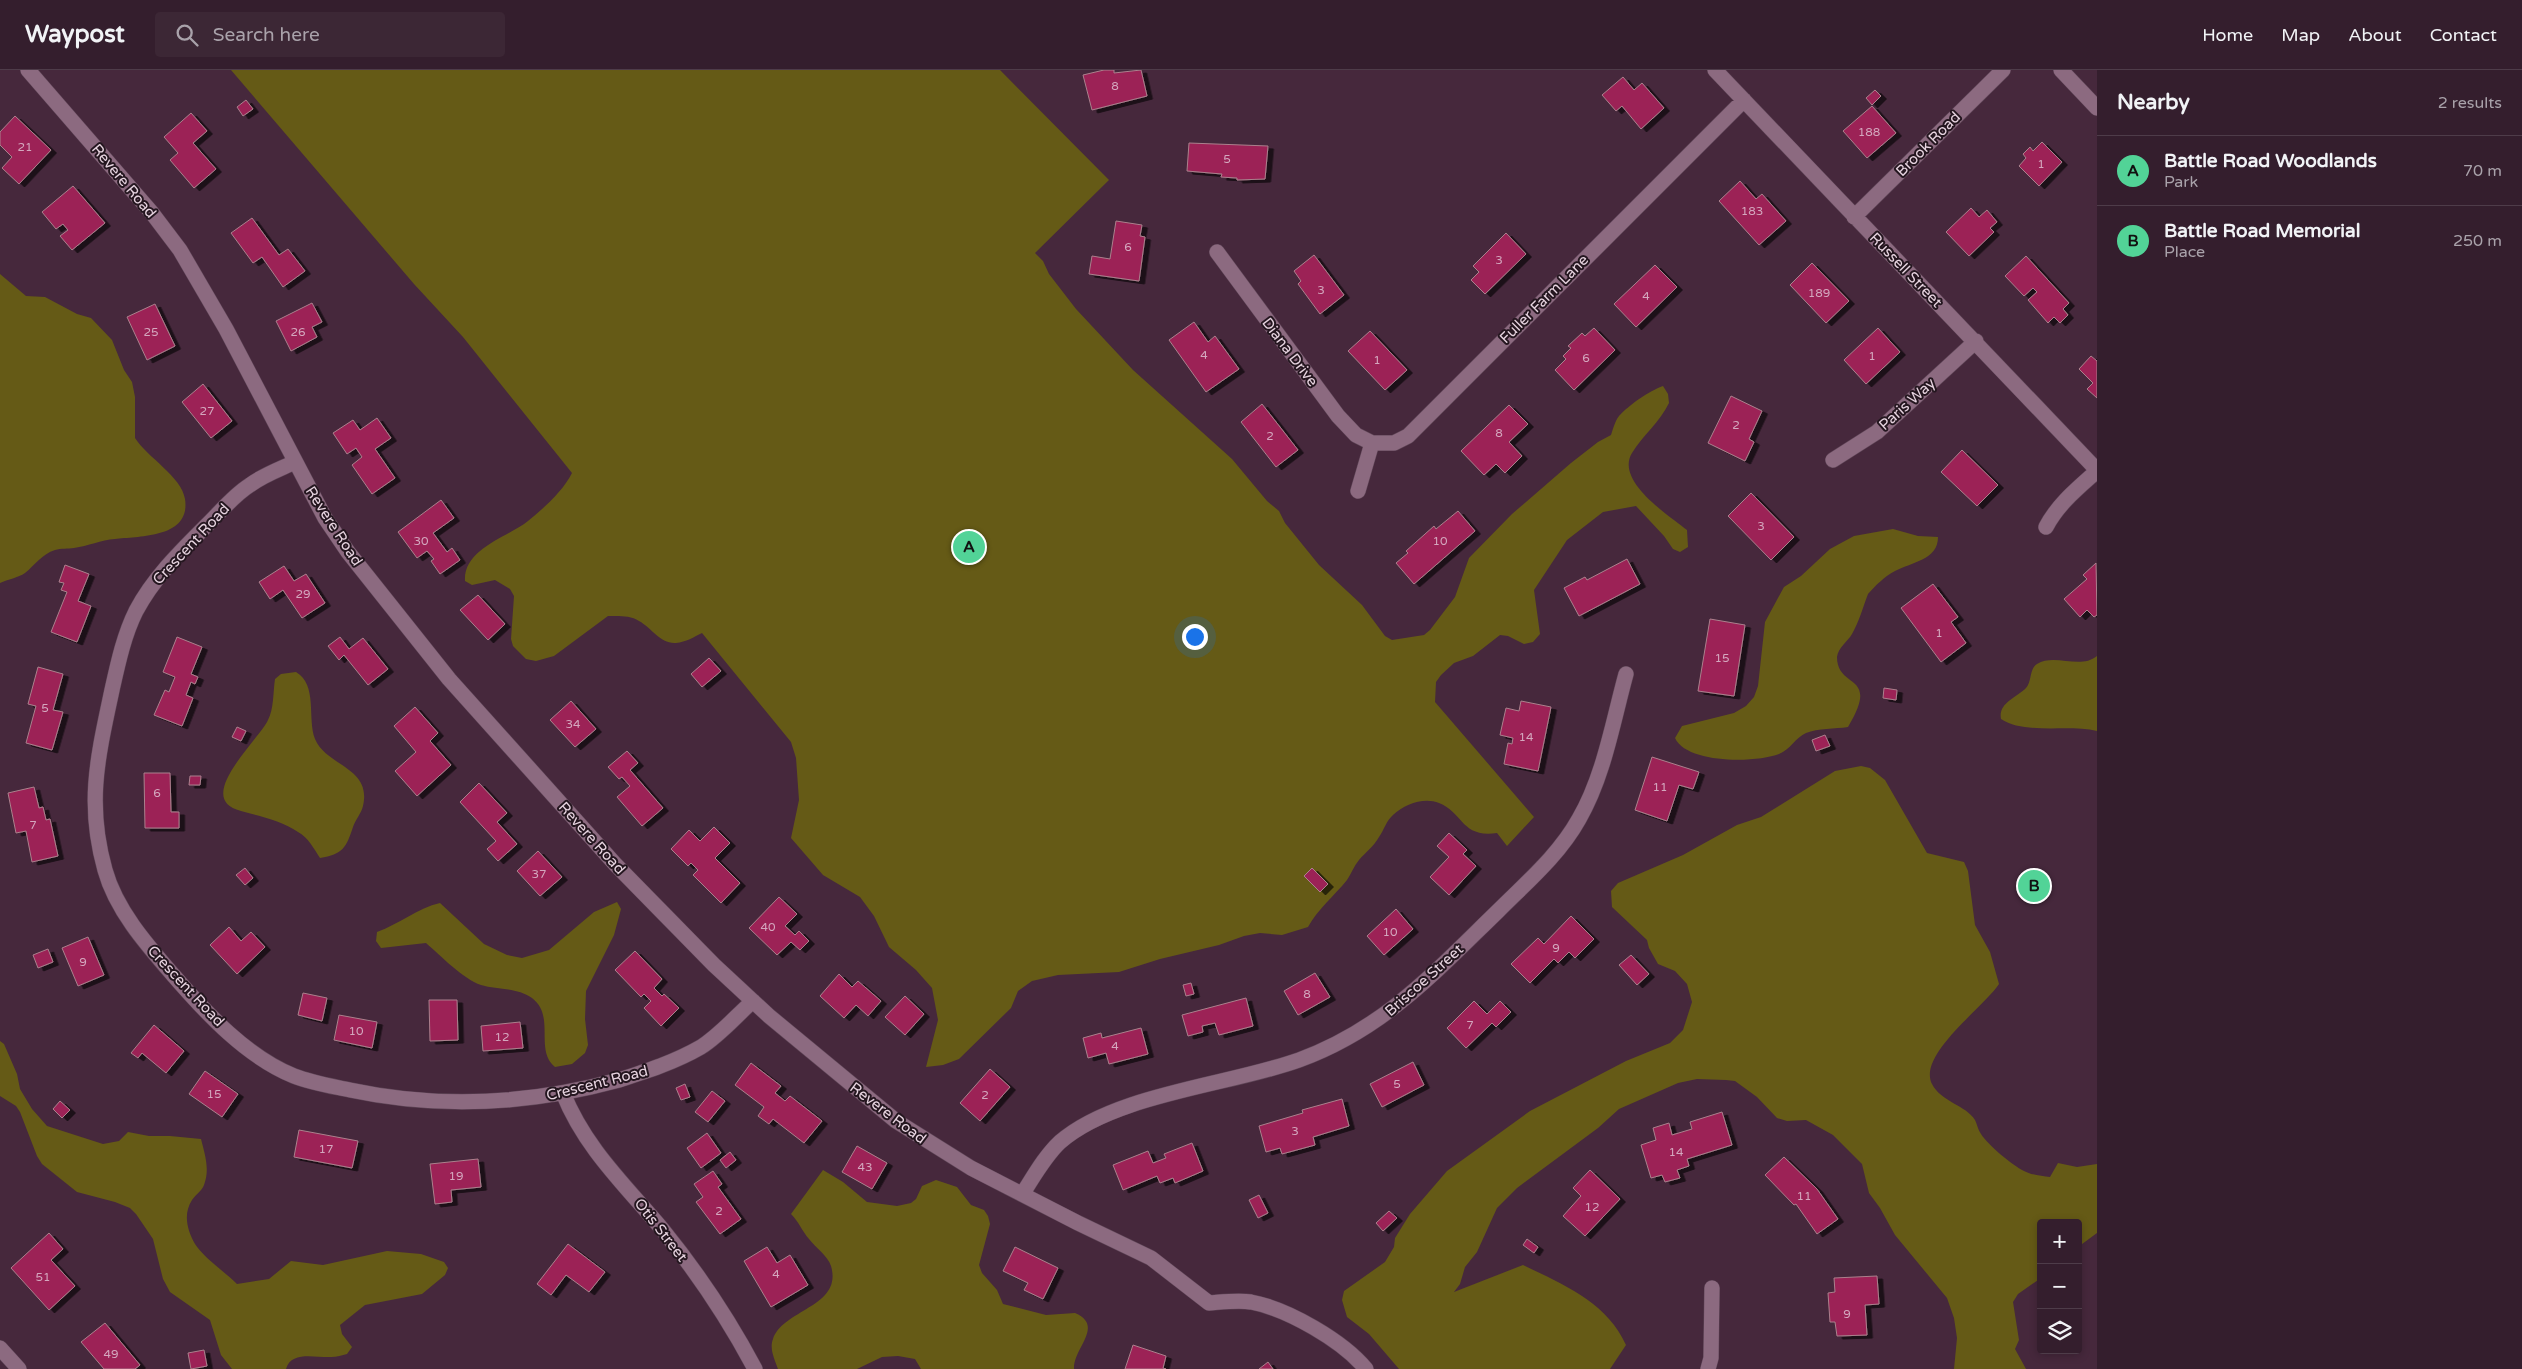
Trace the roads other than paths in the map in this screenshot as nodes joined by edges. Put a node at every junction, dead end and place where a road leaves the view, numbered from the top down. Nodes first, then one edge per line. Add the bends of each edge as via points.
1 (28, 70) edge
2 (1715, 70) edge
3 (2003, 70) edge
4 (2061, 70) edge
5 (1744, 100) junction
6 (2097, 108) edge
7 (1854, 217) junction
8 (1216, 252) dead end
9 (1976, 341) junction
10 (1372, 443) junction
11 (1833, 460) dead end
12 (295, 462) junction
13 (2097, 470) edge
14 (1358, 491) dead end
15 (2046, 527) dead end
16 (1626, 674) dead end
17 (753, 1001) junction
18 (564, 1093) junction
19 (1023, 1193) junction
20 (1712, 1288) dead end
21 (0, 1348) edge
22 (19, 1369) edge
23 (756, 1369) edge
24 (1366, 1369) edge
25 (1708, 1369) edge

1 - 12 street, Revere Road via 180,250 226,329
2 - 5 street, Russell Street
3 - 7 street, Brook Road
4 - 6 street
5 - 7 street, Russell Street
5 - 10 street, Fuller Farm Lane via 1408,436 1394,443
7 - 9 street, Russell Street
8 - 10 street, Diana Drive via 1342,421 1356,435
9 - 11 street, Paris Way via 1877,432
9 - 13 street, Russell Street
10 - 14 street
12 - 17 street, Revere Road via 340,540 449,678 615,864
12 - 18 street, Crescent Road via 253,482 238,494 168,564 136,612 119,659 95,771 96,825 106,874 114,893 136,930 187,991 241,1043 270,1064 295,1076 406,1100 493,1101
13 - 15 street via 2066,499
16 - 19 street, Briscoe Street via 1596,777 1571,832 1544,866 1400,1004 1358,1033 1298,1060 1132,1105 1088,1122 1058,1144
17 - 18 street, Crescent Road via 712,1039 688,1054 654,1069
17 - 19 street, Revere Road via 896,1121 947,1154
18 - 23 street, Otis Street via 585,1137 671,1240
19 - 24 street, Revere Road via 1151,1258 1209,1303 1253,1302 1310,1326 1342,1346
20 - 25 street
21 - 22 street

